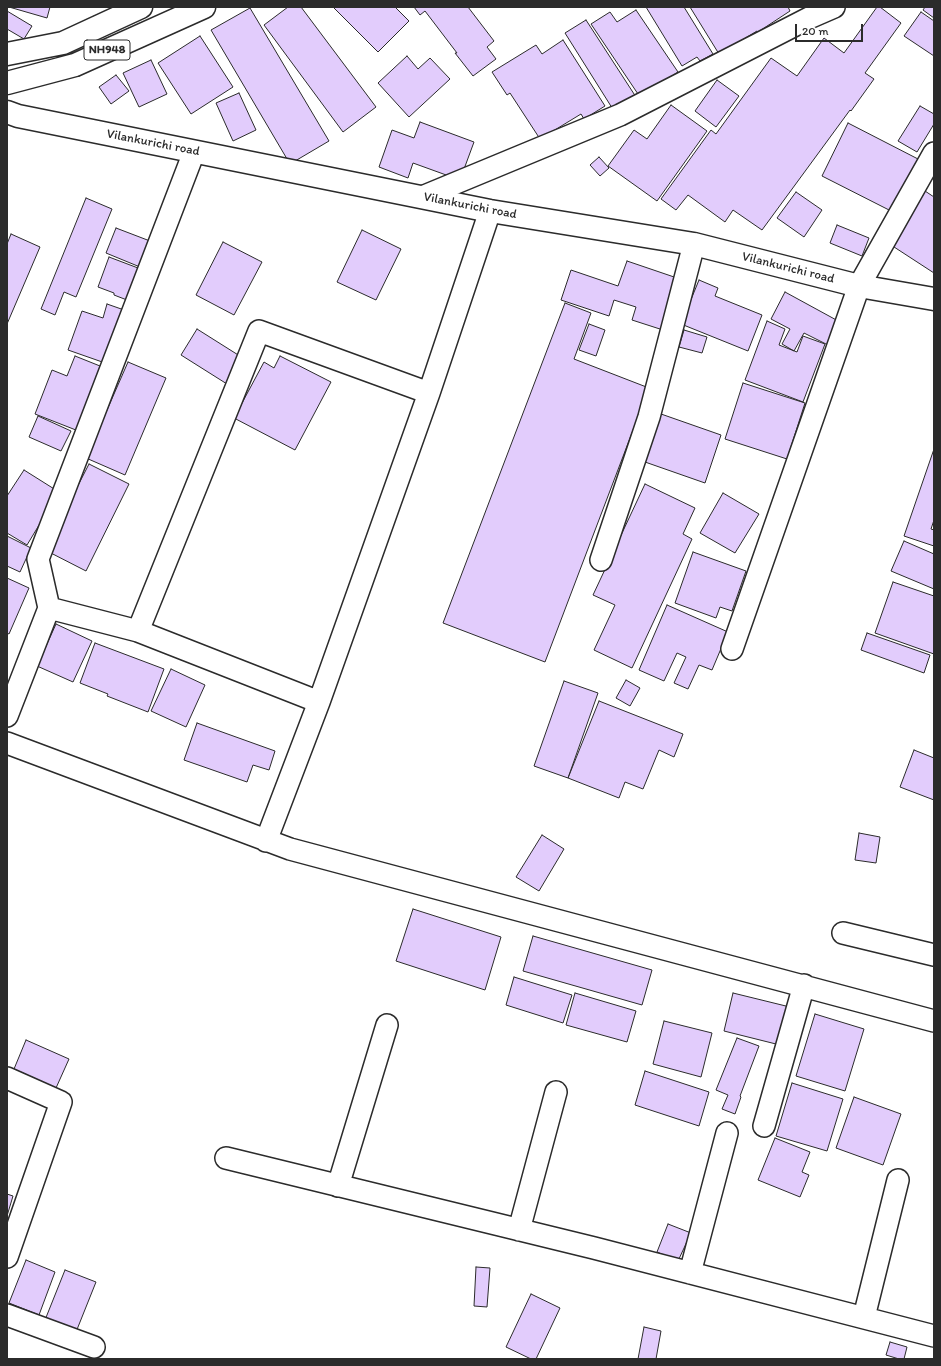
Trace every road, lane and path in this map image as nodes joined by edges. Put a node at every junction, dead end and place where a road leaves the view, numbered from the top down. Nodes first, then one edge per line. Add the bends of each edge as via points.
1 (141, 7) edge
2 (204, 7) edge
3 (834, 7) edge
4 (808, 12) edge
5 (7, 54) edge
6 (7, 83) edge
7 (7, 112) edge
8 (194, 152) junction
9 (934, 153) edge
10 (422, 197) junction
11 (490, 211) junction
12 (694, 244) junction
13 (859, 286) junction
14 (934, 299) edge
15 (429, 393) junction
16 (601, 560) dead end
17 (49, 608) junction
18 (138, 631) junction
19 (732, 649) dead end
20 (320, 702) junction
21 (7, 716) edge
22 (7, 744) edge
23 (266, 841) junction
24 (843, 933) dead end
25 (934, 955) edge
26 (804, 985) junction
27 (934, 1021) edge
28 (387, 1025) dead end
29 (7, 1078) edge
30 (556, 1092) dead end
31 (764, 1126) dead end
32 (727, 1133) dead end
33 (226, 1158) dead end
34 (898, 1180) dead end
35 (338, 1186) junction
36 (519, 1230) junction
37 (7, 1257) edge
38 (690, 1273) junction
39 (7, 1315) edge
40 (864, 1317) junction
41 (934, 1336) edge
42 (94, 1347) dead end

1 - 5 main road, NH948 via 63,43
2 - 6 main road, NH948 via 75,65
3 - 4 street
4 - 10 street via 620,115
7 - 8 main road, Vilankurichi road
8 - 10 main road, Vilankurichi road
8 - 17 street via 38,559
9 - 13 street
10 - 11 main road, Vilankurichi road
11 - 12 main road, Vilankurichi road
11 - 15 street
12 - 13 main road, Vilankurichi road
12 - 16 street via 649,417
13 - 14 main road, Vilankurichi road
13 - 19 street
15 - 18 street via 259,331
15 - 20 street
17 - 18 street
17 - 21 street
18 - 20 street
20 - 23 street
22 - 23 street
23 - 26 street
24 - 25 street
26 - 27 street
26 - 31 street
28 - 35 street
29 - 37 street via 61,1102
30 - 36 street
32 - 38 street
33 - 35 street
34 - 40 street
35 - 36 street
36 - 38 street
38 - 40 street
39 - 42 street
40 - 41 street

